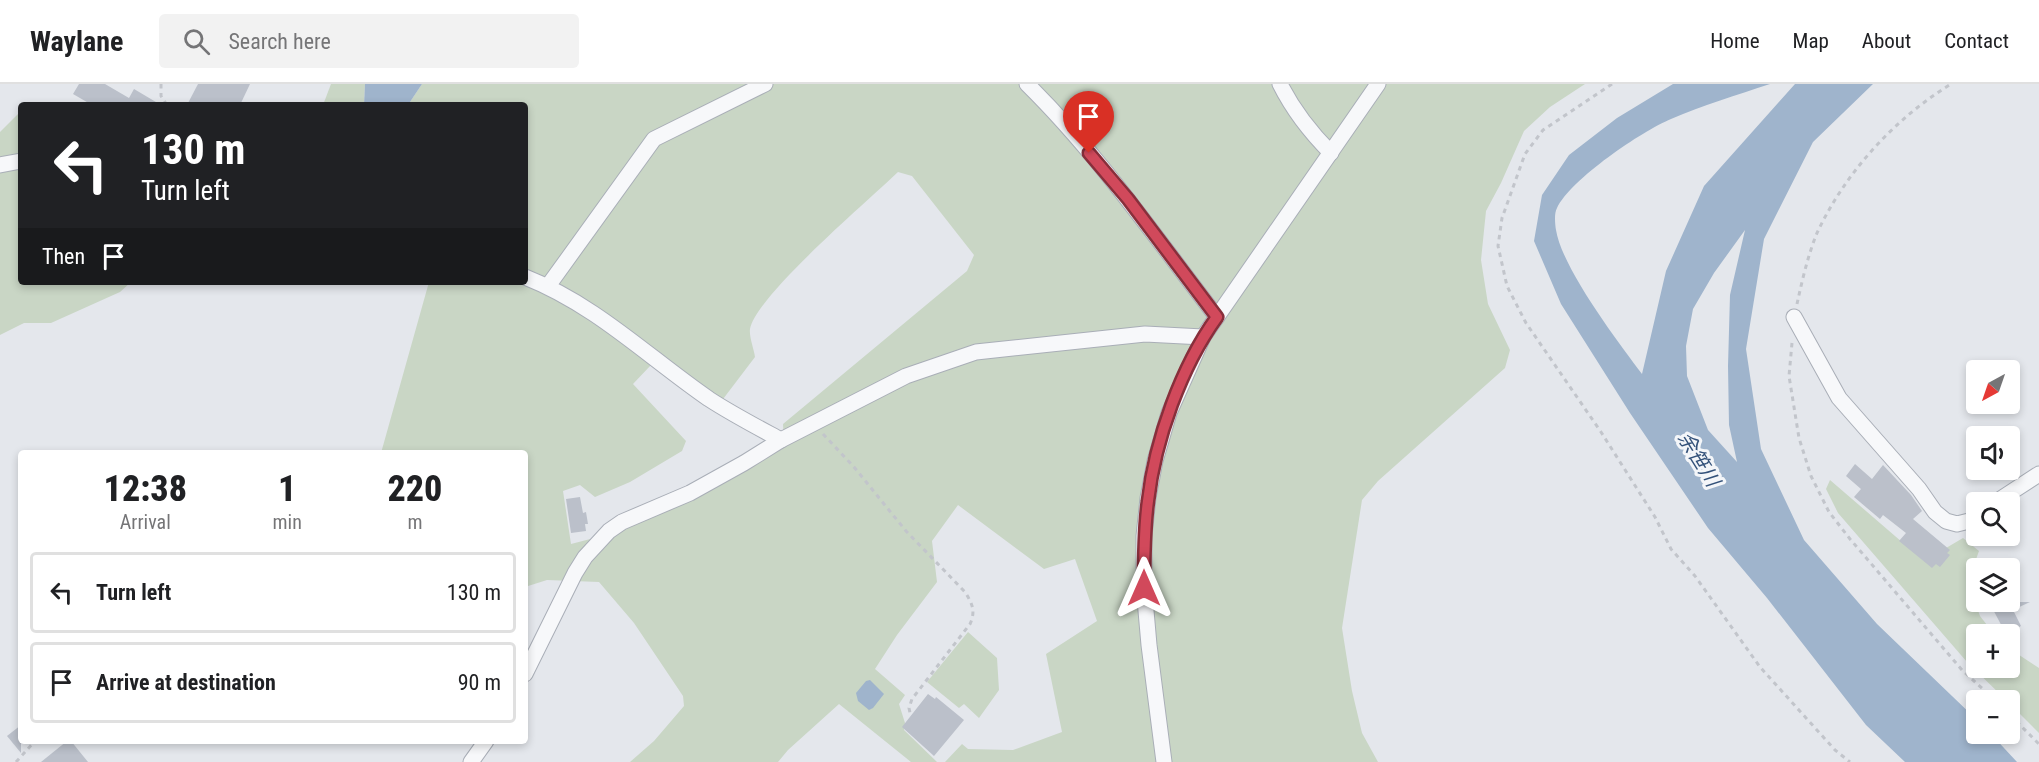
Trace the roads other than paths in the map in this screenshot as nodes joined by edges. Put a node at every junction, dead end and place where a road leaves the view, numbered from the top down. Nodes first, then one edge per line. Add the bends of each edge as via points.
1 (765, 84) edge
2 (1027, 84) edge
3 (1280, 84) edge
4 (1378, 84) edge
5 (1330, 153) junction
6 (18, 162) edge
7 (0, 165) edge
8 (528, 278) edge
9 (548, 286) junction
10 (1217, 317) junction
11 (1794, 317) road end
12 (1203, 337) junction
13 (782, 440) junction
14 (2039, 474) edge
15 (2011, 492) edge
16 (1966, 522) edge
17 (528, 668) edge
18 (484, 744) edge
19 (471, 762) edge
20 (1164, 762) edge

1 - 9 street via 654,140
2 - 10 street via 1128,199
3 - 5 street via 1311,134
4 - 5 street
5 - 10 street
6 - 7 street
8 - 9 street
9 - 13 street via 609,323 710,399
10 - 12 street
11 - 16 street via 1839,398 1935,512 1946,521
12 - 13 street via 1145,334 976,352 906,376
12 - 20 street via 1169,413 1155,460 1144,536 1144,588
13 - 17 street via 690,493 631,517 609,531 575,573
14 - 15 street
18 - 19 street

